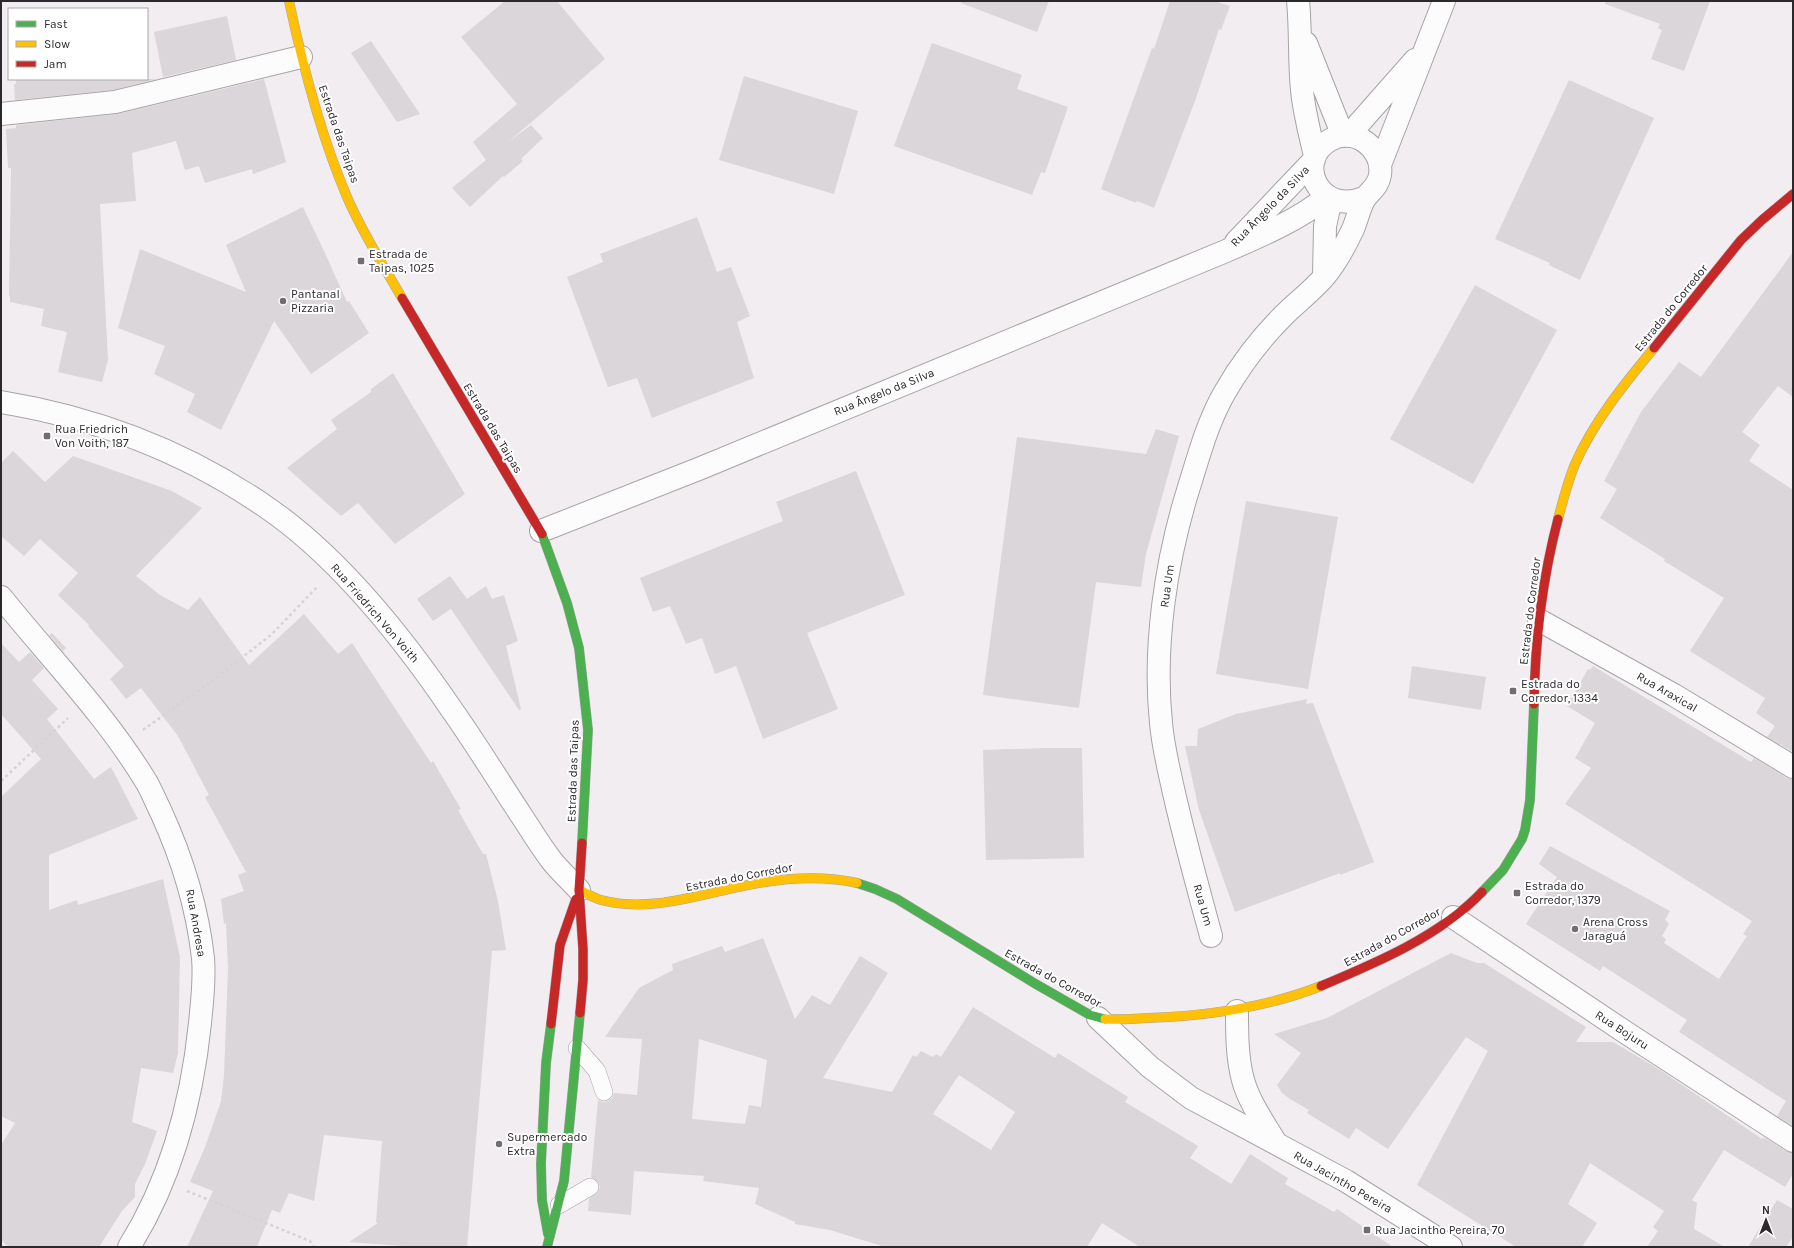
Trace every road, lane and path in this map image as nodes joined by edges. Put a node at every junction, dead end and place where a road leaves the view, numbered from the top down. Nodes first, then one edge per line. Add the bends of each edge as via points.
1 (289, 1) edge
2 (1298, 1) edge
3 (1444, 1) edge
4 (1301, 31) junction
5 (1424, 50) junction
6 (301, 57) junction
7 (1, 114) edge
8 (1345, 136) junction
9 (1315, 158) junction
10 (1380, 165) junction
11 (1793, 194) edge
12 (1329, 198) junction
13 (1364, 198) junction
14 (1226, 251) junction
15 (1324, 277) junction
16 (1, 402) edge
17 (541, 531) junction
18 (336, 567) junction
19 (1, 596) edge
20 (1539, 620) junction
21 (87, 700) junction
22 (123, 745) junction
23 (1793, 767) edge
24 (1, 781) edge
25 (579, 890) junction
26 (1453, 917) junction
27 (1211, 936) dead end
28 (1237, 1011) junction
29 (1098, 1018) junction
30 (577, 1048) junction
31 (604, 1092) dead end
32 (1793, 1141) edge
33 (1276, 1143) junction
34 (162, 1181) junction
35 (590, 1187) dead end
36 (559, 1205) junction
37 (549, 1237) junction
38 (1448, 1246) edge
39 (129, 1247) edge
40 (314, 1247) edge
41 (547, 1247) edge

1 - 6 main road, Estrada das Taipas
2 - 4 street
3 - 5 street
4 - 8 street
4 - 9 street via 1302,89
5 - 8 street
5 - 10 street
6 - 7 street via 115,102
6 - 17 main road, Estrada das Taipas via 328,148 347,196 379,259
8 - 9 street via 1331,139 1322,146
8 - 10 street via 1359,138 1370,144 1377,154
9 - 12 street via 1313,174 1318,187
9 - 14 street, Rua Ângelo da Silva
10 - 13 street via 1380,178 1374,190
11 - 20 main road, Estrada do Corredor via 1769,212 1736,245 1628,381 1603,415 1579,455 1556,526
12 - 13 street via 1346,203
12 - 14 street, Rua Ângelo da Silva
12 - 15 street via 1325,226
13 - 15 street, Rua Um via 1354,228
14 - 17 street, Rua Ângelo da Silva via 701,468
15 - 27 street, Rua Um via 1281,318 1251,352 1224,393 1203,442 1172,551 1162,616 1159,668 1161,723 1186,845
16 - 18 street, Rua Friedrich Von Voith via 68,415 166,450 207,471 268,508
17 - 25 main road, Estrada das Taipas via 567,603 579,648 585,686 588,730
18 - 22 path via 271,635
18 - 25 street, Rua Friedrich Von Voith via 422,668 552,861
19 - 21 street, Rua Andresa
20 - 23 street, Rua Araxical via 1674,695
20 - 26 main road, Estrada do Corredor via 1531,791 1523,838 1495,880
21 - 22 street, Rua Andresa
21 - 24 path
22 - 34 street, Rua Andresa via 148,784 189,881 197,914 203,960 197,1050 189,1097 180,1133
25 - 29 main road, Estrada do Corredor via 592,898 618,903 649,903 691,899 748,885 802,878 859,883 888,894 913,908 1020,974
25 - 30 main road, Estrada das Taipas via 583,980
25 - 37 main road, Estrada das Taipas via 560,945 546,1063 541,1164 542,1200
26 - 28 main road, Estrada do Corredor via 1413,942 1348,976 1295,995
26 - 32 street, Rua Bojuru
28 - 29 main road, Estrada do Corredor via 1190,1016
28 - 33 street via 1243,1080 1255,1108
29 - 33 street, Rua Jacintho Pereira via 1150,1067 1191,1098
30 - 31 lane via 597,1071
30 - 36 main road, Estrada das Taipas via 564,1181
33 - 38 street, Rua Jacintho Pereira via 1346,1181
34 - 39 street, Rua Andresa
34 - 40 path via 310,1241
35 - 36 lane
36 - 37 main road, Estrada das Taipas
37 - 41 main road, Estrada das Taipas

